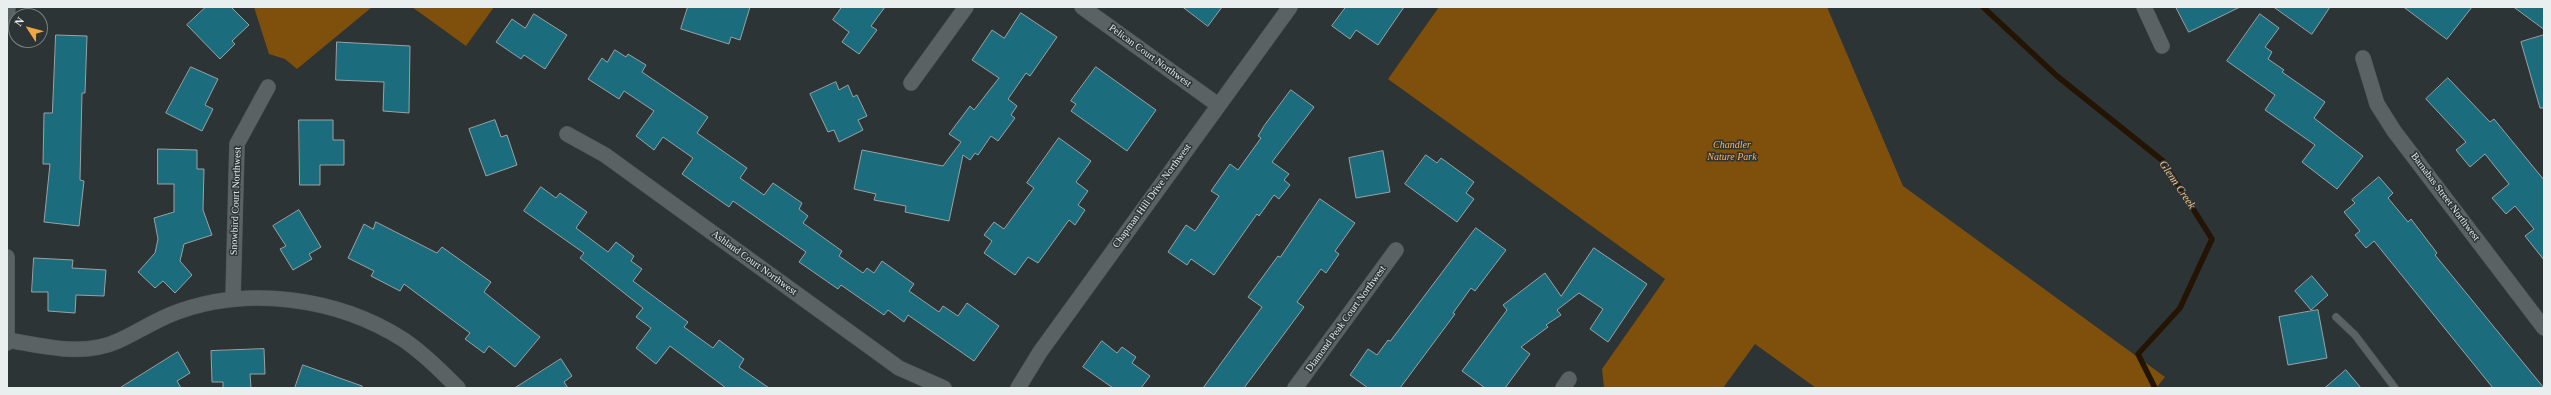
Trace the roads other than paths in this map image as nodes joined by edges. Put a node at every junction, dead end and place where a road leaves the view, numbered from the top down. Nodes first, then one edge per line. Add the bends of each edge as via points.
1 (8, 7) edge
2 (966, 7) edge
3 (1082, 7) edge
4 (1290, 7) edge
5 (2144, 7) edge
6 (7, 18) edge
7 (2162, 46) dead end
8 (2362, 58) dead end
9 (911, 83) dead end
10 (268, 87) dead end
11 (1218, 105) junction
12 (567, 134) dead end
13 (1396, 250) dead end
14 (7, 257) edge
15 (233, 298) junction
16 (2336, 317) dead end
17 (2544, 328) edge
18 (8, 341) edge
19 (458, 388) edge
20 (944, 388) edge
21 (1018, 388) edge
22 (1295, 388) edge
23 (2395, 388) edge

1 - 6 street
2 - 9 street
3 - 11 street, Pelican Court Northwest
4 - 11 street, Chapman Hill Drive Northwest
5 - 7 street
8 - 17 street, Barnabas Street Northwest via 2377,104 2394,131
10 - 15 street, Snowbird Court Northwest via 237,144
11 - 21 street, Chapman Hill Drive Northwest via 1040,352
12 - 20 street, Ashland Court Northwest via 605,155 899,368
13 - 22 street, Diamond Peak Court Northwest
14 - 18 street
15 - 18 street via 172,314 116,342 93,348 64,350
15 - 19 street via 304,302 340,310 368,321 430,360
16 - 23 lane via 2355,335

